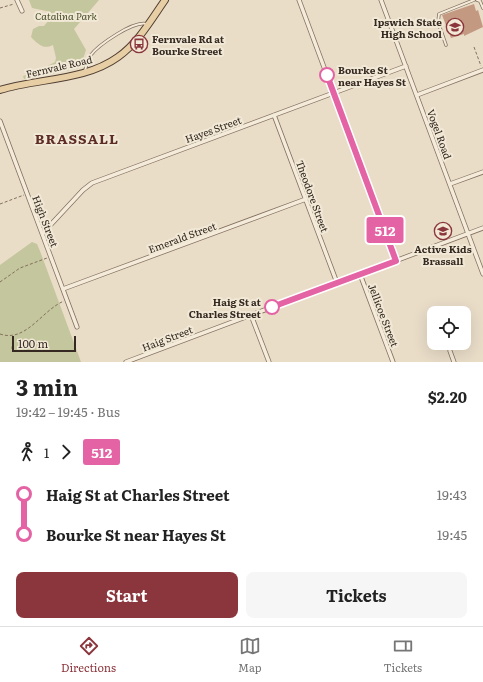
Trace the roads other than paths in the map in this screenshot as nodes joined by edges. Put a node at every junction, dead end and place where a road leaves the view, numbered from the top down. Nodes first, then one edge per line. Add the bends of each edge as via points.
1 (165, 0) edge
2 (299, 0) edge
3 (381, 0) edge
4 (474, 0) edge
5 (477, 0) edge
6 (17, 1) edge
7 (483, 8) edge
8 (22, 11) dead end
9 (148, 24) junction
10 (446, 45) dead end
11 (406, 66) junction
12 (483, 70) edge
13 (84, 72) junction
14 (0, 90) edge
15 (334, 93) junction
16 (417, 95) junction
17 (274, 115) junction
18 (0, 121) edge
19 (483, 172) edge
20 (450, 184) junction
21 (306, 199) junction
22 (483, 228) edge
23 (43, 233) junction
24 (468, 234) junction
25 (396, 261) junction
26 (360, 274) junction
27 (483, 274) edge
28 (337, 283) junction
29 (63, 289) junction
30 (251, 315) junction
31 (77, 327) dead end
32 (450, 351) dead end
33 (126, 362) edge
34 (269, 362) edge
35 (393, 362) edge
36 (454, 362) edge

1 - 9 main road, Fernvale Road
2 - 15 street
3 - 11 street, Vogel Road
4 - 10 lane via 439,14 438,22
5 - 7 lane
6 - 8 street
9 - 13 main road, Fernvale Road via 119,56 108,64
9 - 13 lane via 135,25 106,42 91,56
11 - 15 street, Hayes Street
11 - 16 street, Vogel Road
12 - 16 street
13 - 14 main road, Fernvale Road
15 - 17 street, Hayes Street
15 - 25 street
16 - 20 street, Vogel Road
17 - 21 street, Theodore Street
17 - 23 street, Hayes Street via 92,183 82,190
18 - 23 street, High Street
19 - 20 street
20 - 24 street, Vogel Road
21 - 28 street, Theodore Street
21 - 29 street, Emerald Street
22 - 24 street, Haig Street
23 - 29 street, High Street
24 - 25 street, Haig Street
24 - 27 street, Vogel Road
25 - 26 street, Haig Street
26 - 28 street, Haig Street
26 - 35 street, Jellicoe Street
28 - 30 street, Haig Street
29 - 31 street, High Street
30 - 33 street, Haig Street
30 - 34 street
32 - 36 street

